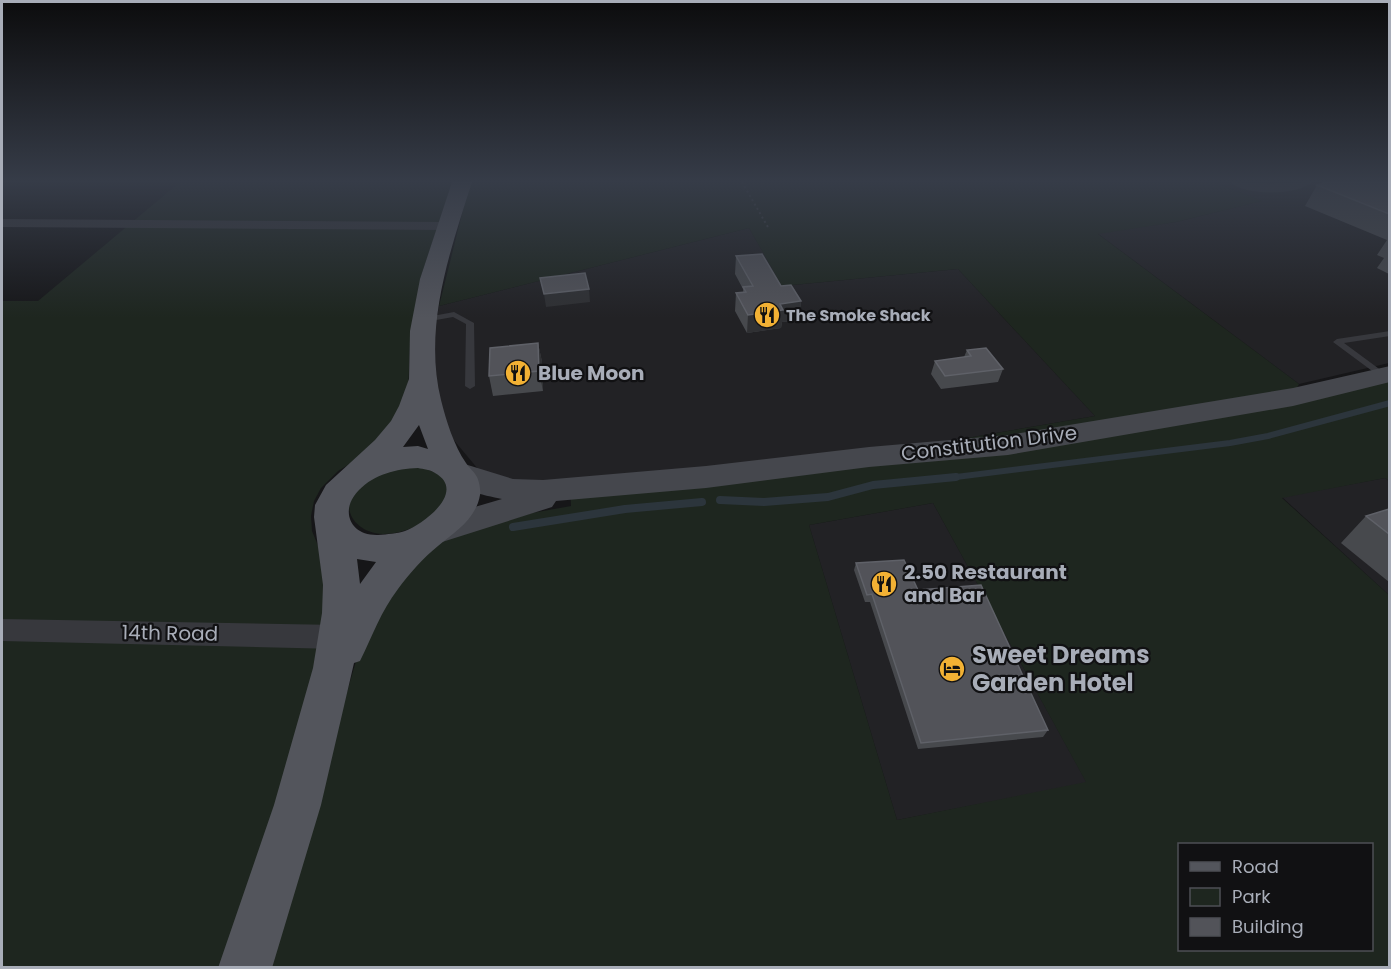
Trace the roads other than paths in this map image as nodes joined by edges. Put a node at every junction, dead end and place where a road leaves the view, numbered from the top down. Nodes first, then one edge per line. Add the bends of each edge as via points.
1 (447, 227) edge
2 (424, 320) junction
3 (1389, 333) edge
4 (1386, 375) edge
5 (423, 378) junction
6 (470, 386) dead end
7 (454, 470) junction
8 (359, 473) junction
9 (585, 488) junction
10 (333, 530) junction
11 (431, 535) junction
12 (2, 630) edge
13 (338, 637) junction
14 (331, 683) junction
15 (245, 968) edge

1 - 2 main road
2 - 5 main road
2 - 6 lane via 454,314 470,323
3 - 4 lane via 1337,342
4 - 9 main road, Constitution Drive via 1293,397 1008,445
5 - 7 main road via 434,425
5 - 8 main road via 408,421 383,452
7 - 8 main road via 436,459 408,458 378,464
7 - 9 main road, Constitution Drive via 513,490
7 - 11 main road via 463,486 462,500 454,516
8 - 10 main road via 333,500
9 - 11 main road, Constitution Drive via 508,508
10 - 11 main road via 344,541 370,549 402,547
10 - 13 main road via 342,578
11 - 14 main road via 387,573 370,596
12 - 13 street, 14th Road
13 - 14 main road
14 - 15 main road via 292,827

